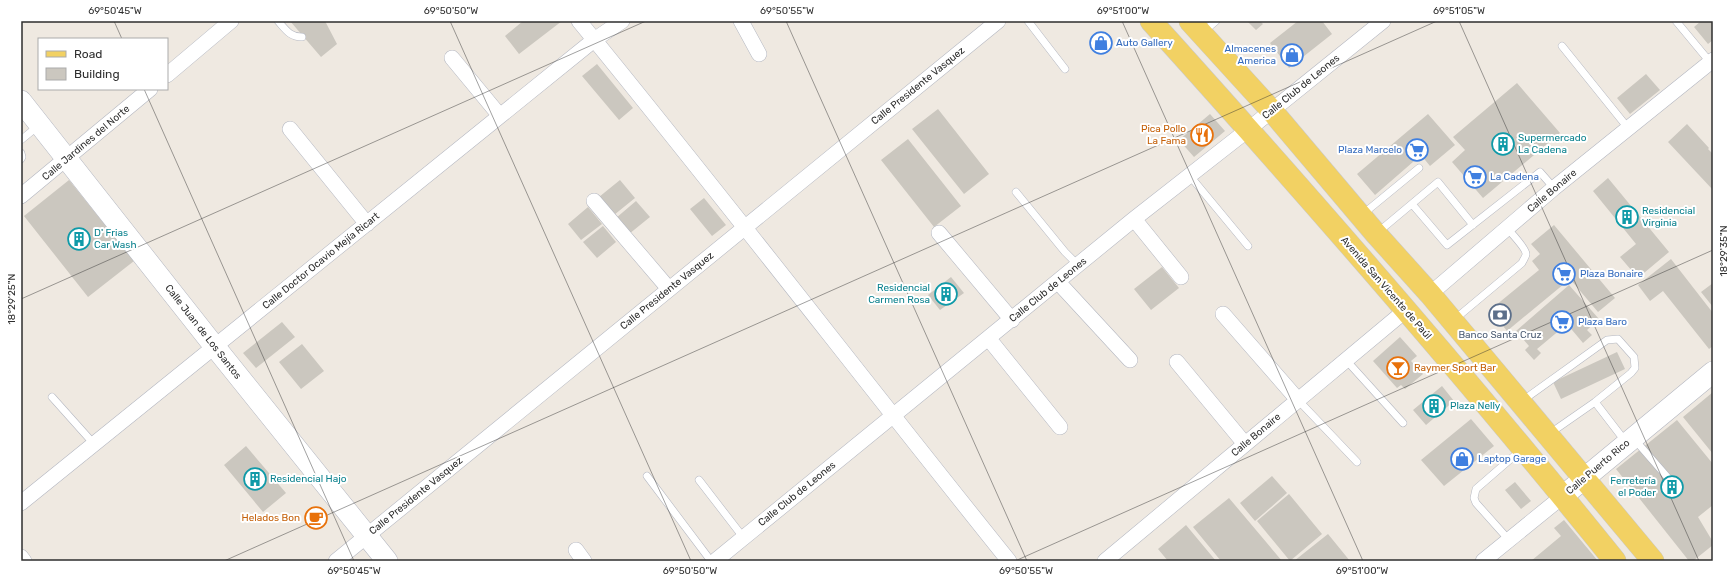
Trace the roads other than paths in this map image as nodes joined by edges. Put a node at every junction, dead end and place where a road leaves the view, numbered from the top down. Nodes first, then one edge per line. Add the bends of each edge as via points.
1 (231, 21) edge
2 (278, 21) edge
3 (579, 21) edge
4 (622, 21) edge
5 (741, 21) edge
6 (998, 21) edge
7 (1028, 21) edge
8 (1151, 21) edge
9 (1383, 21) edge
10 (1676, 21) edge
11 (1202, 25) edge
12 (302, 37) dead end
13 (594, 40) junction
14 (1562, 46) dead end
15 (759, 54) dead end
16 (452, 58) dead end
17 (1711, 61) edge
18 (1065, 69) dead end
19 (168, 74) edge
20 (149, 90) edge
21 (21, 101) edge
22 (1272, 111) junction
23 (500, 116) junction
24 (40, 125) junction
25 (1628, 128) junction
26 (290, 129) dead end
27 (1249, 129) junction
28 (21, 140) edge
29 (21, 154) edge
30 (67, 158) junction
31 (21, 159) edge
32 (1419, 168) dead end
33 (1190, 176) junction
34 (1554, 188) junction
35 (1016, 192) dead end
36 (22, 193) edge
37 (594, 201) dead end
38 (1412, 204) junction
39 (1361, 216) junction
40 (1134, 220) junction
41 (367, 224) junction
42 (1473, 225) junction
43 (745, 227) junction
44 (1507, 228) junction
45 (939, 233) dead end
46 (1376, 234) junction
47 (1248, 246) dead end
48 (1079, 265) junction
49 (1181, 277) dead end
50 (1058, 282) junction
51 (668, 289) junction
52 (1430, 294) junction
53 (1406, 310) junction
54 (1223, 314) dead end
55 (1012, 320) junction
56 (1453, 321) junction
57 (989, 339) junction
58 (215, 348) junction
59 (1130, 360) dead end
60 (1346, 360) junction
61 (1177, 362) dead end
62 (1713, 372) edge
63 (52, 397) dead end
64 (1298, 400) junction
65 (1521, 402) junction
66 (1595, 402) junction
67 (893, 417) junction
68 (1402, 423) dead end
69 (1060, 427) dead end
70 (1548, 434) junction
71 (1630, 440) junction
72 (94, 444) junction
73 (1246, 444) junction
74 (1522, 448) junction
75 (1357, 462) dead end
76 (647, 476) dead end
77 (1584, 477) junction
78 (1668, 479) dead end
79 (699, 480) dead end
80 (1563, 496) junction
81 (21, 503) edge
82 (367, 536) junction
83 (743, 537) junction
84 (1508, 540) junction
85 (21, 557) edge
86 (24, 561) edge
87 (336, 561) edge
88 (387, 561) edge
89 (712, 561) edge
90 (715, 561) edge
91 (1010, 561) edge
92 (1106, 561) edge
93 (1483, 561) edge
94 (1615, 561) edge
95 (1653, 561) edge

1 - 19 street
2 - 12 lane via 289,34
3 - 13 street
4 - 13 street, Calle Doctor Ocavio Mejía Ricart
5 - 15 street
6 - 43 street, Calle Presidente Vasquez
7 - 18 lane
8 - 27 main road, Avenida San Vicente de Paúl
9 - 22 street, Calle Club de Leones
10 - 17 lane
11 - 22 main road
13 - 23 street, Calle Doctor Ocavio Mejía Ricart
13 - 43 street
14 - 25 lane
16 - 23 street
17 - 25 street, Calle Bonaire
20 - 30 street, Calle Jardines del Norte
21 - 24 street, Calle Juan de Los Santos
22 - 27 street, Calle Club de Leones
22 - 39 main road
23 - 41 street, Calle Doctor Ocavio Mejía Ricart
24 - 28 lane
24 - 30 street, Calle Juan de Los Santos
25 - 34 street, Calle Bonaire
26 - 41 street
27 - 33 street, Calle Club de Leones
27 - 53 main road, Avenida San Vicente de Paúl
29 - 31 lane
30 - 36 street, Calle Jardines del Norte
30 - 58 street, Calle Juan de Los Santos
32 - 39 lane
33 - 40 street, Calle Club de Leones
33 - 47 lane
34 - 42 lane via 1540,172
34 - 44 street, Calle Bonaire
35 - 48 lane via 1065,252
37 - 51 street
38 - 42 lane via 1447,245
38 - 42 lane via 1438,182
38 - 46 lane
39 - 46 main road
40 - 48 street, Calle Club de Leones
40 - 49 street
41 - 58 street, Calle Doctor Ocavio Mejía Ricart
43 - 51 street, Calle Presidente Vasquez
43 - 67 street
44 - 52 street, Calle Bonaire
44 - 56 lane via 1525,250 1525,258
45 - 55 street
46 - 52 main road
48 - 50 street, Calle Club de Leones
50 - 55 street, Calle Club de Leones
50 - 59 street
51 - 82 street, Calle Presidente Vasquez
52 - 56 main road
53 - 60 street, Calle Bonaire
53 - 74 main road, Avenida San Vicente de Paúl
54 - 64 street
55 - 57 street, Calle Club de Leones
56 - 65 main road
57 - 67 street, Calle Club de Leones
57 - 69 street
58 - 72 street, Calle Doctor Ocavio Mejía Ricart
58 - 82 street, Calle Juan de Los Santos
60 - 64 street, Calle Bonaire
60 - 68 lane
61 - 73 street
62 - 71 street, Calle Puerto Rico
63 - 72 lane
64 - 73 street, Calle Bonaire
64 - 75 lane
65 - 66 lane via 1602,344 1612,338 1618,339 1634,357 1634,368
65 - 70 main road
66 - 70 lane
66 - 71 lane
67 - 83 street, Calle Club de Leones
67 - 91 street
70 - 77 main road
71 - 77 street, Calle Puerto Rico
71 - 78 lane
72 - 81 street, Calle Doctor Ocavio Mejía Ricart
73 - 92 street, Calle Bonaire
74 - 80 main road, Avenida San Vicente de Paúl
74 - 84 lane via 1476,489 1474,494 1476,503
76 - 89 lane
77 - 80 street, Calle Puerto Rico
77 - 95 main road
79 - 83 lane
80 - 84 street, Calle Puerto Rico
80 - 94 main road, Avenida San Vicente de Paúl
82 - 87 street, Calle Presidente Vasquez
82 - 88 street, Calle Juan de Los Santos
83 - 90 street, Calle Club de Leones
84 - 93 street, Calle Puerto Rico
85 - 86 street

